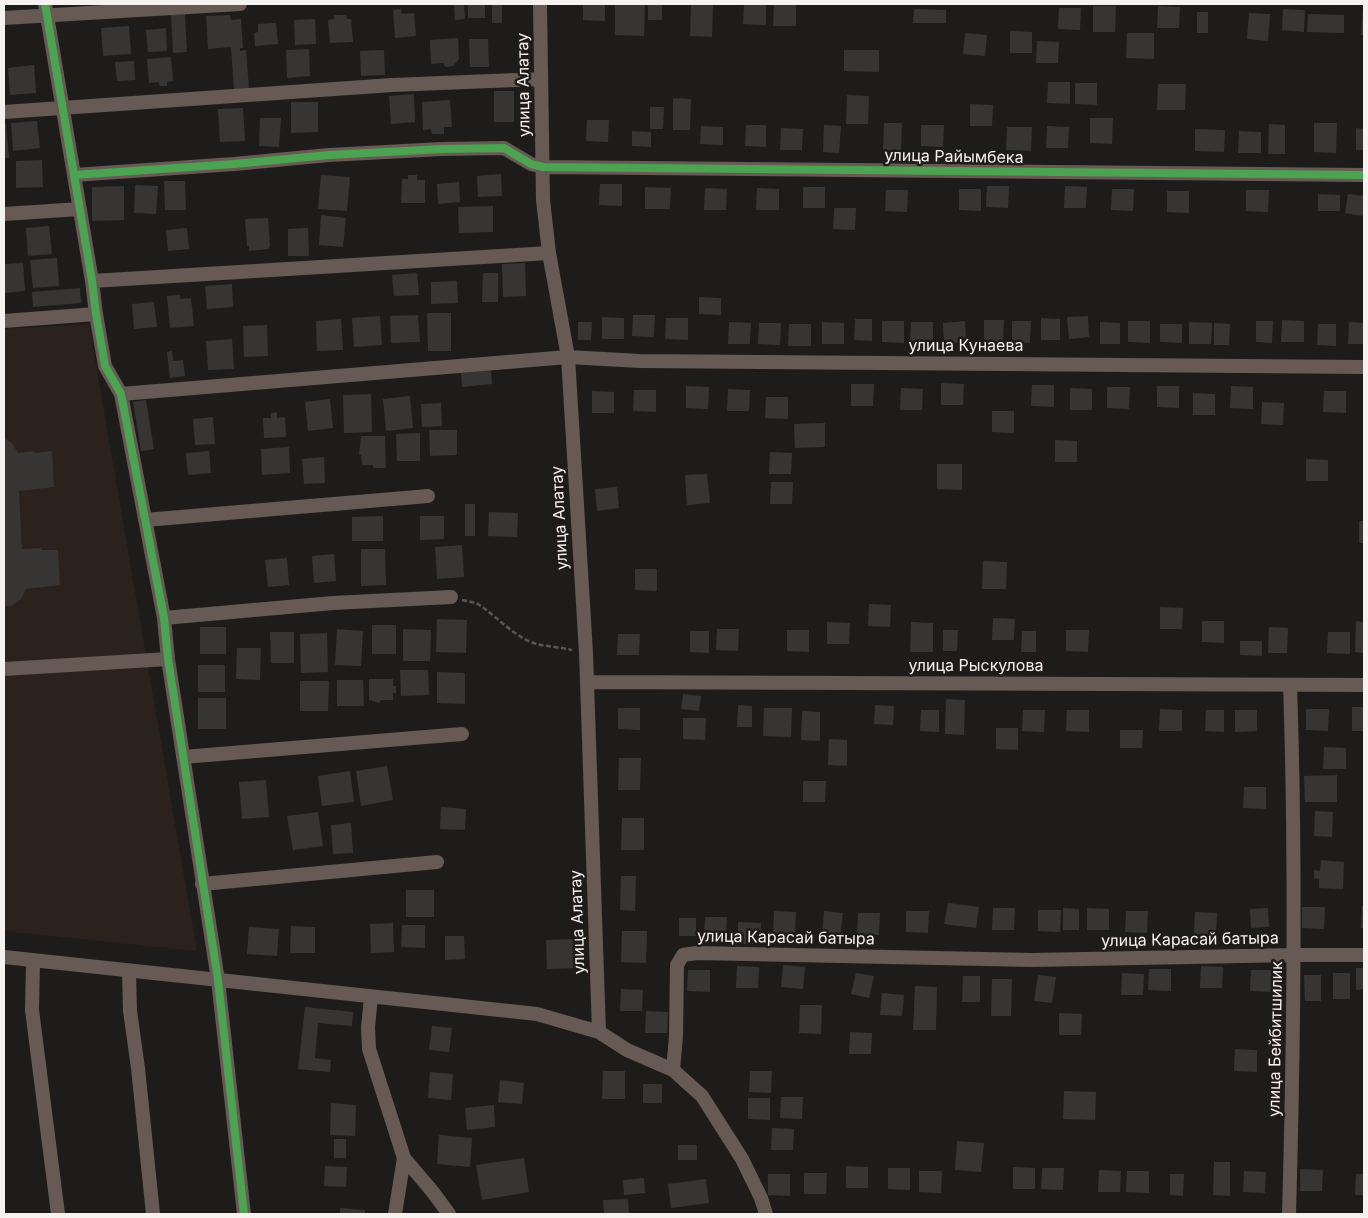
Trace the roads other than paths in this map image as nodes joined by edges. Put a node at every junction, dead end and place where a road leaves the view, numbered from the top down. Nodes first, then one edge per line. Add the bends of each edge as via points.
1 (240, 4) edge
2 (540, 4) edge
3 (46, 9) edge
4 (4, 18) edge
5 (541, 79) junction
6 (63, 108) junction
7 (4, 112) edge
8 (543, 167) junction
9 (74, 175) junction
10 (1364, 175) edge
11 (80, 209) junction
12 (4, 214) edge
13 (549, 253) junction
14 (92, 281) junction
15 (96, 314) junction
16 (4, 321) edge
17 (568, 357) junction
18 (1364, 367) edge
19 (121, 394) junction
20 (428, 496) dead end
21 (145, 520) junction
22 (451, 598) road end
23 (164, 618) junction
24 (168, 659) junction
25 (4, 669) edge
26 (587, 682) junction
27 (1290, 685) junction
28 (1364, 685) edge
29 (462, 734) dead end
30 (183, 757) junction
31 (437, 862) dead end
32 (202, 884) junction
33 (1295, 955) junction
34 (1364, 955) edge
35 (4, 957) edge
36 (33, 960) junction
37 (129, 971) junction
38 (218, 980) junction
39 (370, 997) junction
40 (599, 1032) junction
41 (673, 1070) junction
42 (404, 1158) junction
43 (58, 1214) edge
44 (153, 1214) edge
45 (244, 1214) edge
46 (395, 1214) edge
47 (449, 1214) edge
48 (766, 1214) edge
49 (1289, 1214) edge

1 - 3 street
2 - 5 street, улица Алатау
3 - 4 street
3 - 6 street
5 - 6 street via 392,85
5 - 8 street, улица Алатау
6 - 7 street
6 - 9 street
8 - 9 street via 504,148 328,155
8 - 10 street, улица Райымбека
8 - 13 street, улица Алатау
9 - 11 street
11 - 12 street
11 - 14 street
13 - 14 street
13 - 17 street, улица Алатау
14 - 15 street
15 - 16 street
15 - 19 street via 105,366
17 - 18 street, улица Кунаева via 640,361
17 - 19 street, улица Кунаева
17 - 26 street, улица Алатау
19 - 21 street
20 - 21 street
21 - 23 street
22 - 23 street
23 - 24 street
24 - 25 street
24 - 30 street
26 - 27 street, улица Рыскулова
26 - 40 street, улица Алатау
27 - 28 street, улица Рыскулова
27 - 33 street, улица Бейбитшилик
29 - 30 street
30 - 32 street
31 - 32 street
32 - 38 street
33 - 34 street, улица Карасай батыра
33 - 41 street, улица Карасай батыра via 1032,960 683,955 677,965
33 - 49 street, улица Бейбитшилик
35 - 36 street
36 - 37 street
36 - 43 street via 32,1010
37 - 38 street
37 - 44 street via 130,1011
38 - 39 street
38 - 45 street
39 - 40 street via 537,1014
39 - 42 street via 369,1049
40 - 41 street via 627,1050
41 - 48 street via 702,1096 742,1160
42 - 46 street
42 - 47 street

